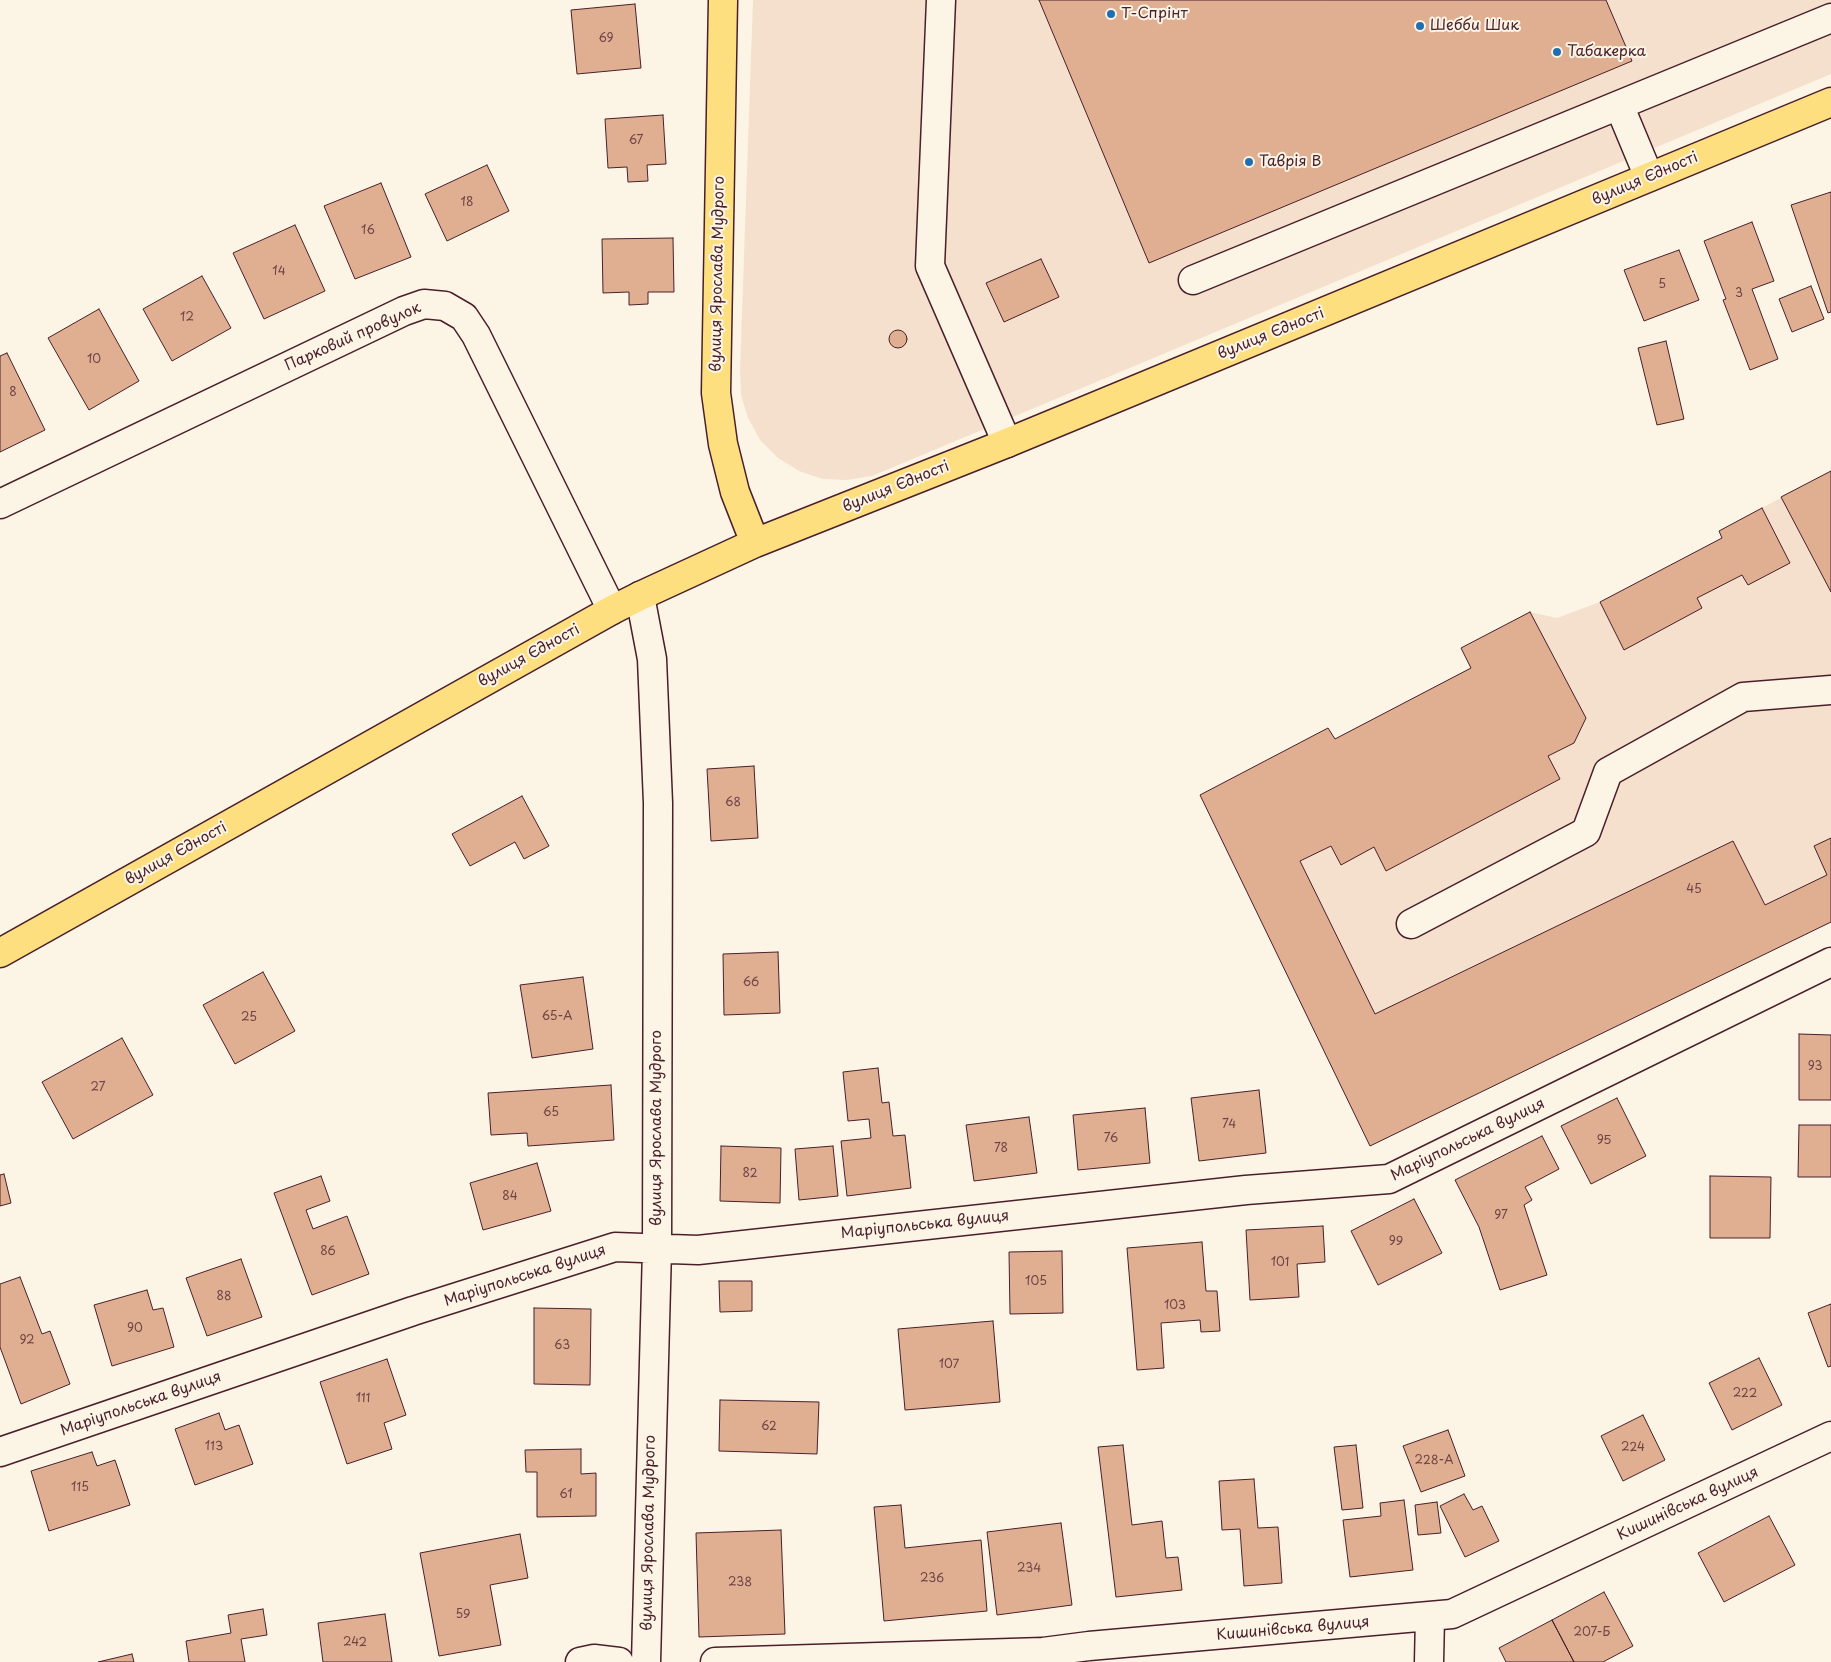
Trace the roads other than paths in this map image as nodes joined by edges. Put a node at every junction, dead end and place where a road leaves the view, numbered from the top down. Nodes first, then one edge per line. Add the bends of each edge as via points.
1 (723, 0) edge
2 (941, 0) edge
3 (1831, 18) edge
4 (1831, 102) edge
5 (1619, 105) junction
6 (1649, 177) junction
7 (1193, 280) dead end
8 (1006, 443) junction
9 (0, 504) edge
10 (755, 543) junction
11 (640, 596) junction
12 (612, 610) junction
13 (1831, 690) edge
14 (1411, 924) dead end
15 (0, 953) edge
16 (1831, 962) edge
17 (656, 1248) junction
18 (1831, 1436) edge
19 (0, 1452) edge
20 (1430, 1617) junction
21 (1065, 1656) edge
22 (580, 1662) edge
23 (618, 1662) edge
24 (646, 1662) edge
25 (716, 1662) edge
26 (1429, 1662) edge

1 - 10 main road, вулиця Ярослава Мудрого via 716,393 723,444 735,492
2 - 8 street via 930,266
3 - 5 street
4 - 6 main road, вулиця Єдності
5 - 6 street
5 - 7 street
6 - 8 main road, вулиця Єдності
8 - 10 main road, вулиця Єдності
9 - 12 street, Парковий провулок via 404,311 424,304 445,306 464,317 476,334
10 - 11 main road, вулиця Єдності
11 - 12 main road, вулиця Єдності
11 - 17 street, вулиця Ярослава Мудрого via 652,659 658,803
12 - 15 main road, вулиця Єдності
13 - 14 street via 1743,697 1608,772 1586,832
16 - 17 street, Маріупольська вулиця via 1389,1180 1246,1190 698,1250
17 - 19 street, Маріупольська вулиця via 615,1247 403,1314
17 - 24 street, вулиця Ярослава Мудрого
18 - 20 street, Кишинівська вулиця via 1461,1610
20 - 21 street, Кишинівська вулиця
20 - 26 street
21 - 25 street, Кишинівська вулиця via 1033,1652
22 - 23 street via 594,1659

